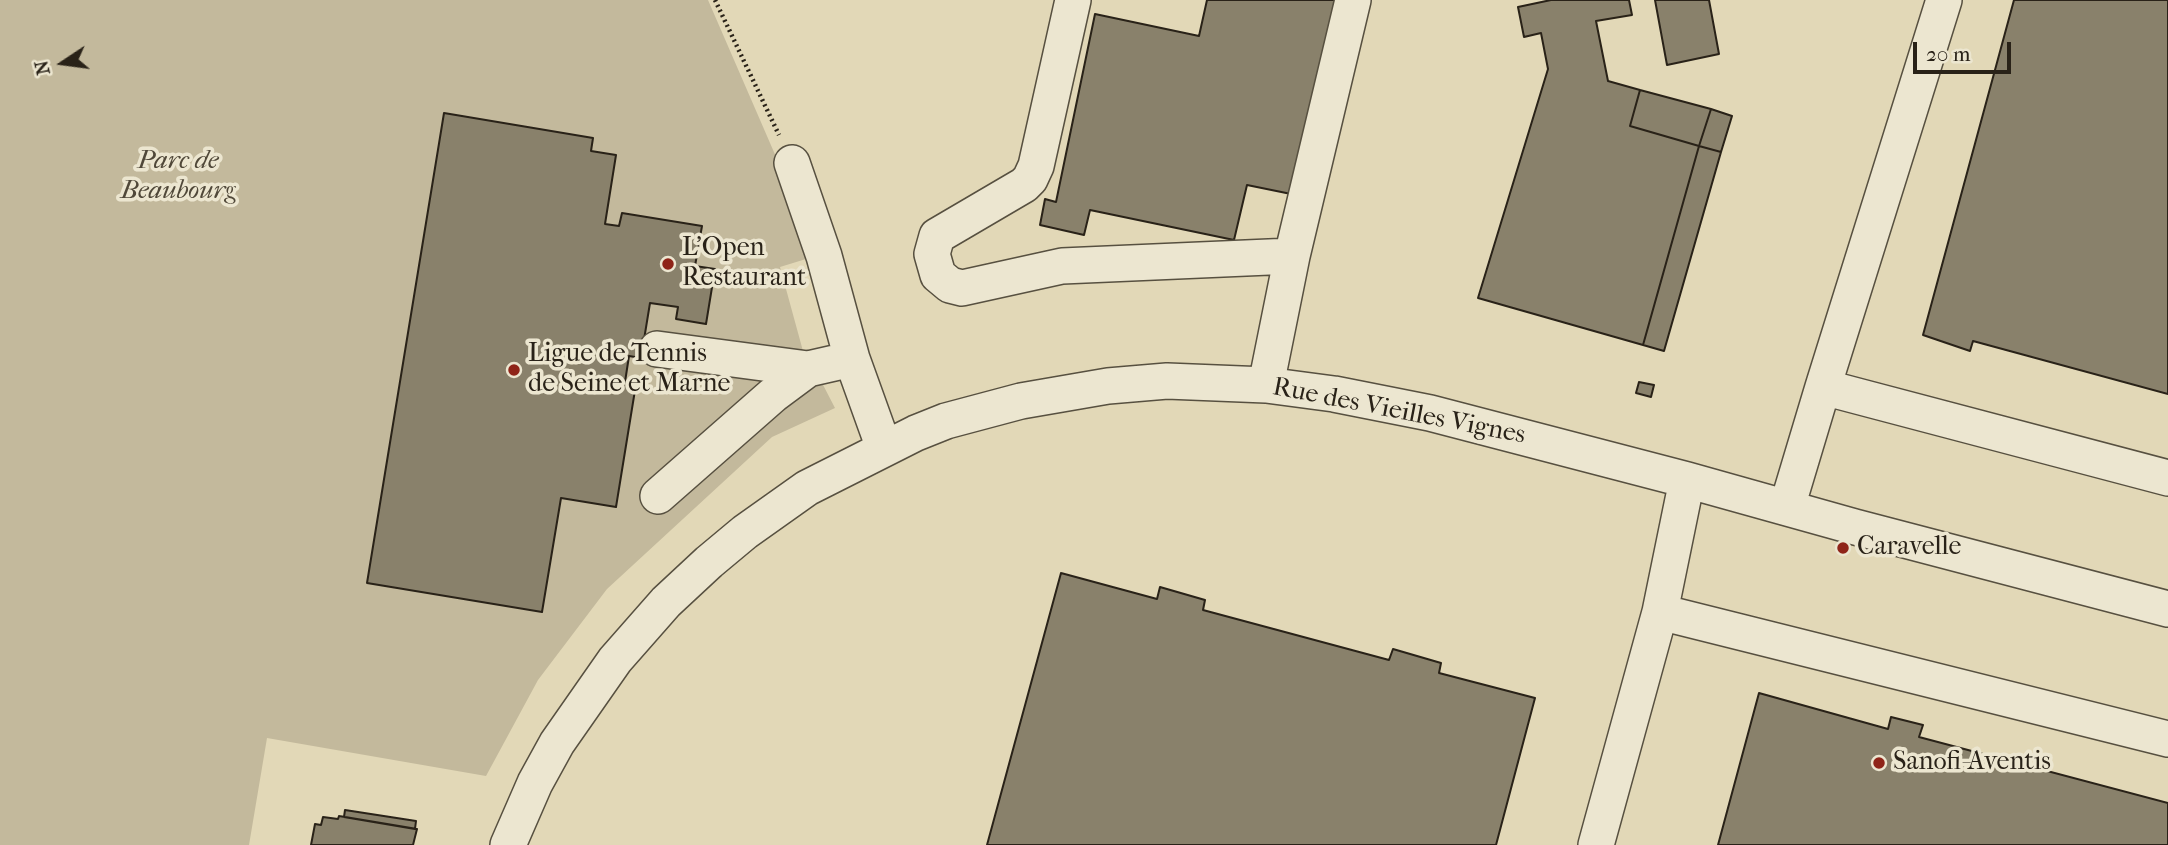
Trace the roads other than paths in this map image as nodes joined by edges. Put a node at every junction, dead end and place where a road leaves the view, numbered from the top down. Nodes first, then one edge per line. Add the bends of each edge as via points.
1 (1073, 0) edge
2 (1353, 0) edge
3 (1944, 0) edge
4 (792, 163) road end
5 (1292, 256) junction
6 (657, 349) dead end
7 (852, 359) junction
8 (808, 369) junction
9 (1266, 385) junction
10 (1823, 387) junction
11 (884, 448) junction
12 (2168, 478) edge
13 (1688, 480) junction
14 (658, 496) dead end
15 (1787, 507) junction
16 (2168, 609) edge
17 (1660, 612) junction
18 (2168, 739) edge
19 (508, 845) edge
20 (1596, 845) edge

1 - 5 street via 1030,179 937,236 932,254 938,275 962,288 1062,266
2 - 5 street
3 - 10 street
4 - 7 street
5 - 9 street
6 - 8 street
7 - 8 street
7 - 11 street
8 - 14 street
9 - 11 street, Rue des Vieilles Vignes via 1167,381 1075,390 946,421
9 - 13 street, Rue des Vieilles Vignes via 1430,413
10 - 12 street
10 - 15 street
11 - 19 street, Rue des Vieilles Vignes via 781,506 666,602 615,660 557,743
13 - 15 street, Rue des Vieilles Vignes
13 - 17 street
15 - 16 street, Rue des Vieilles Vignes
17 - 18 street
17 - 20 street

